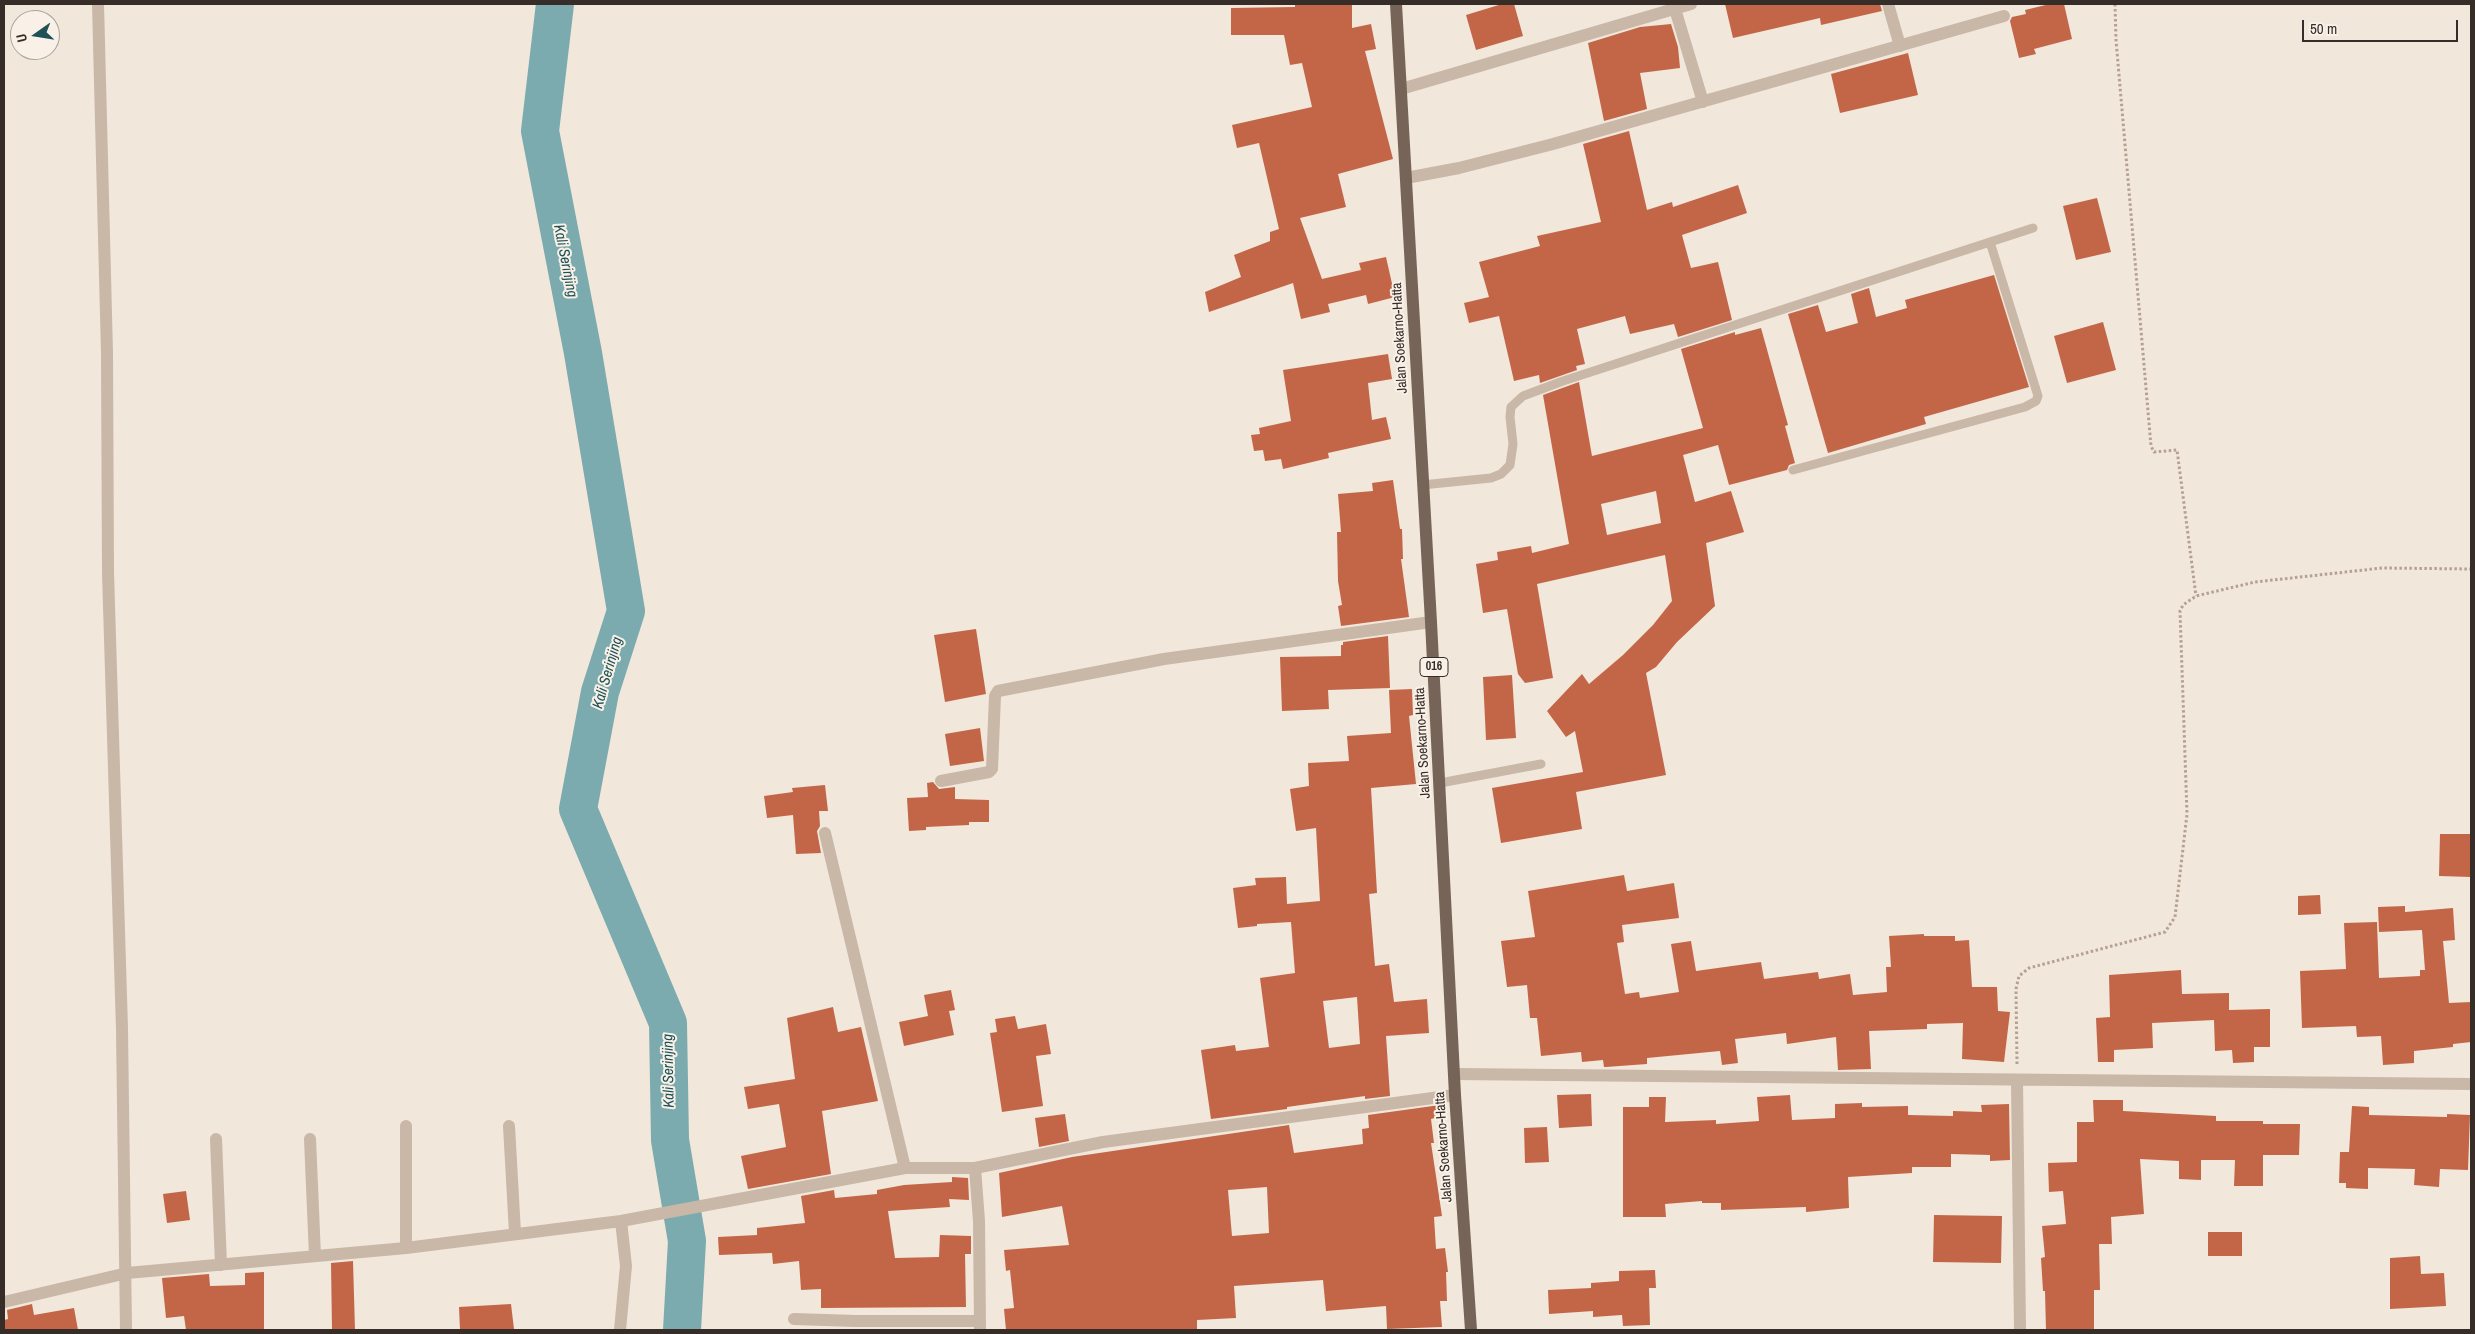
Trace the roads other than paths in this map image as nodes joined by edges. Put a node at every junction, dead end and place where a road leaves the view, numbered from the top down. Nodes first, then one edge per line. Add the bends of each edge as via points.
1 (98, 4) edge
2 (1396, 4) edge
3 (1691, 4) edge
4 (1888, 4) edge
5 (1674, 9) junction
6 (2004, 16) dead end
7 (1900, 46) junction
8 (1401, 89) junction
9 (1703, 102) junction
10 (1406, 178) junction
11 (2033, 228) dead end
12 (1990, 242) junction
13 (1793, 470) dead end
14 (1422, 485) junction
15 (1431, 622) junction
16 (1541, 764) dead end
17 (941, 781) dead end
18 (1440, 783) junction
19 (825, 833) dead end
20 (1455, 1074) junction
21 (2017, 1081) junction
22 (2471, 1084) edge
23 (1456, 1096) junction
24 (406, 1126) dead end
25 (510, 1126) dead end
26 (216, 1139) dead end
27 (310, 1139) dead end
28 (905, 1168) junction
29 (975, 1168) junction
30 (621, 1221) junction
31 (515, 1233) junction
32 (406, 1248) junction
33 (315, 1256) junction
34 (221, 1265) junction
35 (127, 1274) junction
36 (4, 1302) edge
37 (794, 1319) dead end
38 (980, 1325) edge
39 (126, 1330) edge
40 (620, 1330) edge
41 (1471, 1330) edge
42 (2020, 1330) edge

1 - 35 street via 107,353 108,573
2 - 8 main road, Jalan Soekarno-Hatta / 016
3 - 5 street
4 - 7 street
5 - 8 street
5 - 9 street
6 - 7 street
7 - 9 street
8 - 10 main road, Jalan Soekarno-Hatta / 016
9 - 10 street via 1442,172
10 - 14 main road, Jalan Soekarno-Hatta / 016
11 - 12 lane
12 - 13 lane via 2038,396 2036,401
12 - 14 lane via 1523,396 1511,407 1513,444 1510,465 1501,474 1491,478
14 - 15 main road, Jalan Soekarno-Hatta / 016
15 - 17 street via 1164,659 998,691 995,696 992,769
15 - 18 main road, Jalan Soekarno-Hatta / 016
16 - 18 lane
18 - 20 main road, Jalan Soekarno-Hatta / 016
19 - 28 street
20 - 21 street
20 - 23 main road, Jalan Soekarno-Hatta / 016
21 - 22 street
21 - 42 street
23 - 29 street via 1103,1142
23 - 41 main road, Jalan Soekarno-Hatta / 016
24 - 32 street
25 - 31 street
26 - 34 street
27 - 33 street
28 - 29 street
28 - 30 street
29 - 38 street
30 - 31 street
30 - 40 street via 626,1266
31 - 32 street
32 - 33 street
33 - 34 street
34 - 35 street
35 - 36 street
35 - 39 street
37 - 38 street

